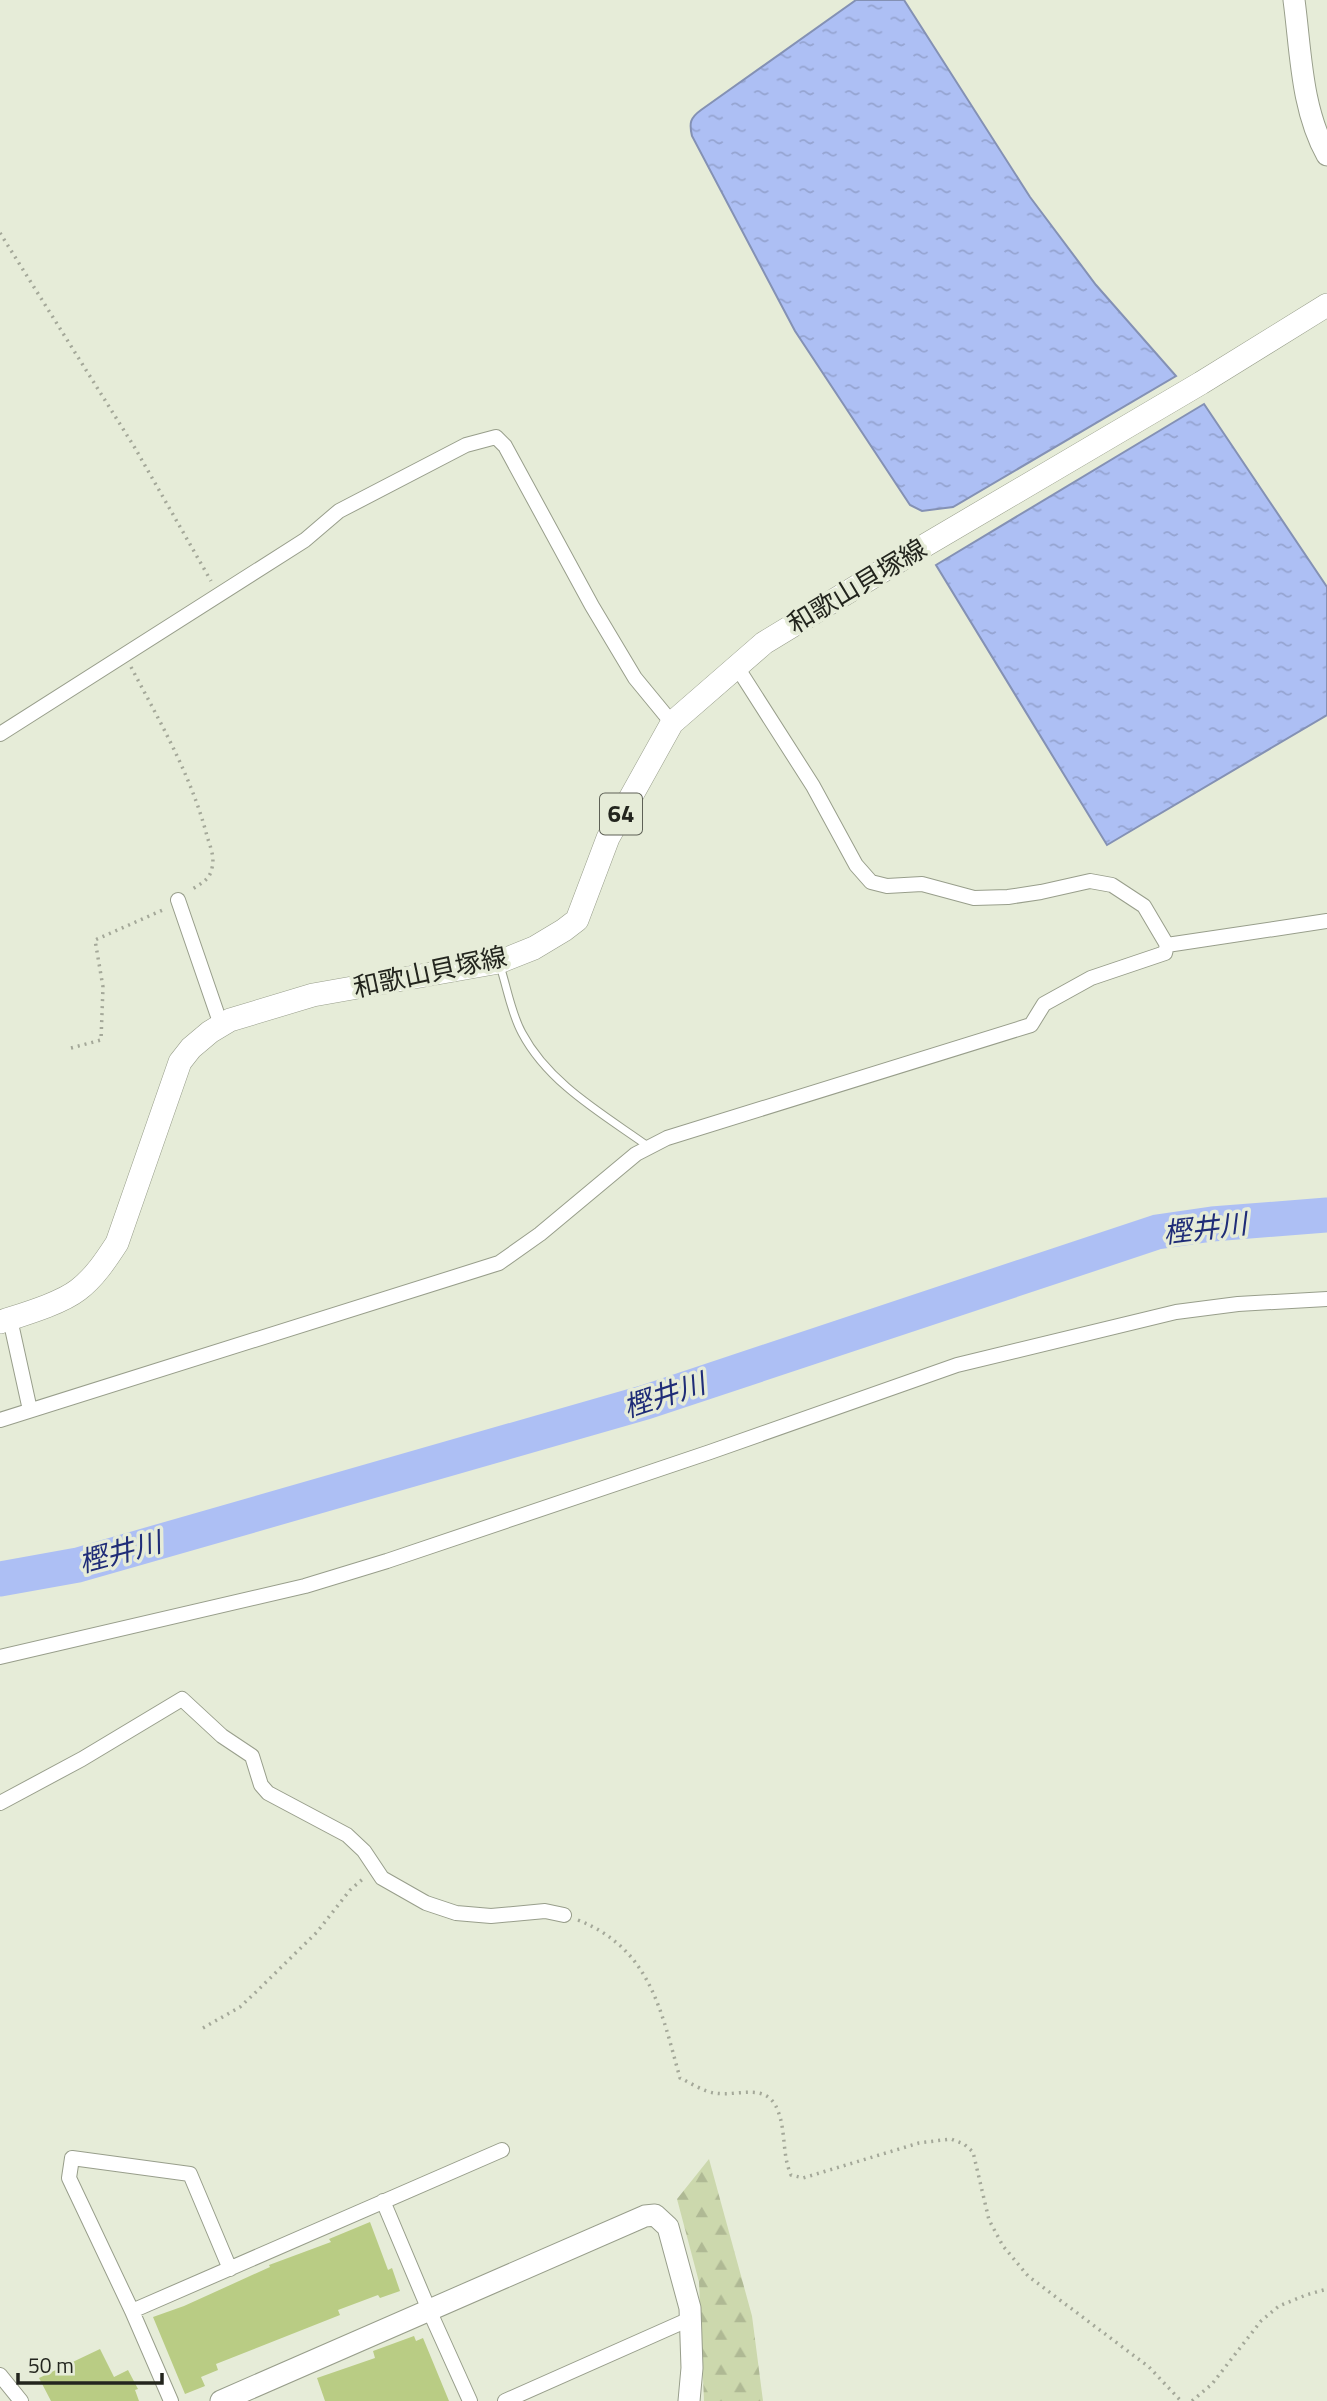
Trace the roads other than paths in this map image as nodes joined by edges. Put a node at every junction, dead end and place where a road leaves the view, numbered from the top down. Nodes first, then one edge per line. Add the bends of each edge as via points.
1 (1294, 0) edge
2 (1327, 155) edge
3 (1327, 305) edge
4 (737, 667) junction
5 (672, 723) junction
6 (0, 734) edge
7 (178, 900) road end
8 (1327, 921) edge
9 (1167, 945) junction
10 (499, 962) junction
11 (221, 1025) junction
12 (649, 1147) junction
13 (1327, 1299) edge
14 (5, 1320) edge
15 (30, 1410) junction
16 (0, 1420) edge
17 (0, 1657) edge
18 (0, 1803) edge
19 (564, 1915) road end
20 (502, 2150) dead end
21 (383, 2202) junction
22 (230, 2269) junction
23 (429, 2310) junction
24 (132, 2311) junction
25 (692, 2318) junction
26 (0, 2375) edge
27 (21, 2401) edge
28 (171, 2401) edge
29 (221, 2401) edge
30 (470, 2401) edge
31 (505, 2401) edge
32 (689, 2401) edge

1 - 2 street via 1308,108
3 - 4 main road, 和歌山貝塚線 / 64 via 764,643
4 - 5 main road, 和歌山貝塚線 / 64
4 - 9 street via 813,786 856,865 871,882 922,884 974,898 1019,896 1090,881 1112,885 1144,906
5 - 6 street via 635,678 496,437 466,445 339,512 304,540
5 - 10 main road, 和歌山貝塚線 / 64 via 608,838 577,920 534,948
7 - 11 street
8 - 9 street
9 - 12 street via 1165,953 1091,978 1044,1004 1031,1025 703,1126
10 - 11 main road, 和歌山貝塚線 / 64 via 313,995
10 - 12 lane via 520,1031 537,1058 559,1082
11 - 14 main road, 和歌山貝塚線 / 64 via 180,1062 117,1243 103,1265 77,1292
12 - 15 street via 499,1263
13 - 17 street via 1176,1312 957,1365 340,1576
14 - 15 street
15 - 16 street
18 - 19 street via 182,1699 252,1756 268,1793 347,1835 365,1851 382,1878 415,1897 456,1913 491,1916 545,1911
20 - 21 street
21 - 22 street
21 - 23 street
22 - 24 street
22 - 24 street via 190,2174 72,2158 69,2178
23 - 25 street via 655,2215 668,2227
23 - 29 street
23 - 30 street
24 - 28 street
25 - 31 street
25 - 32 street
26 - 27 street

